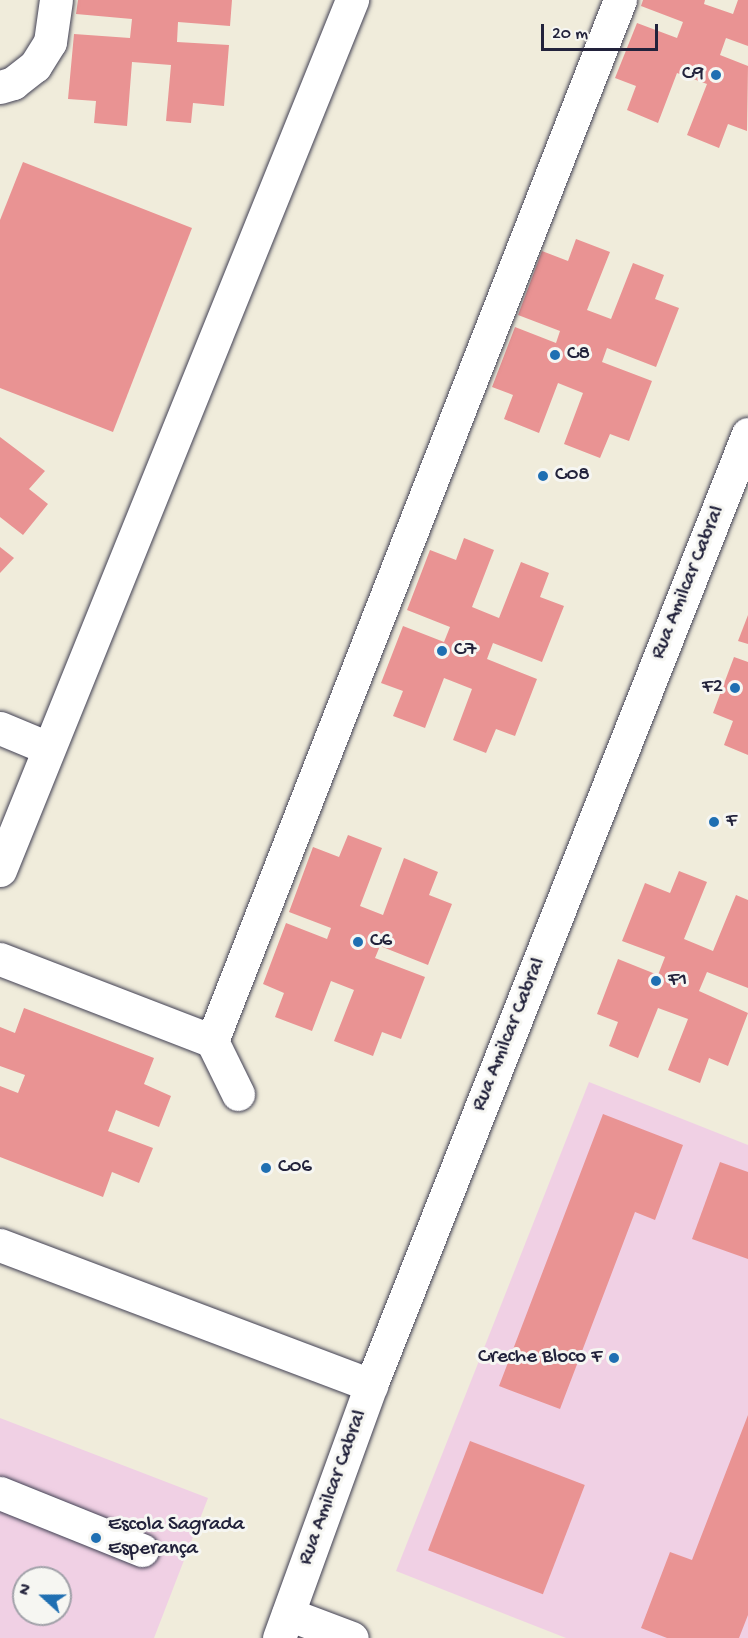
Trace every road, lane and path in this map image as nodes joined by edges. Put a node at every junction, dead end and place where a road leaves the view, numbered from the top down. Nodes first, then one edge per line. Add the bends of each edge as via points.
1 (56, 0) edge
2 (352, 0) edge
3 (620, 0) edge
4 (0, 87) edge
5 (748, 434) edge
6 (0, 728) edge
7 (48, 748) junction
8 (0, 870) edge
9 (0, 959) edge
10 (212, 1041) junction
11 (238, 1094) dead end
12 (0, 1245) edge
13 (371, 1384) junction
14 (0, 1493) edge
15 (142, 1550) dead end
16 (284, 1626) edge
17 (352, 1638) edge

1 - 4 street via 50,42 35,66 13,83
2 - 7 street
3 - 10 street
5 - 13 street, Rua Amilcar Cabral
6 - 7 street
7 - 8 street
9 - 10 street
10 - 11 street
12 - 13 street
13 - 16 street, Rua Amilcar Cabral
14 - 15 street
16 - 17 street

